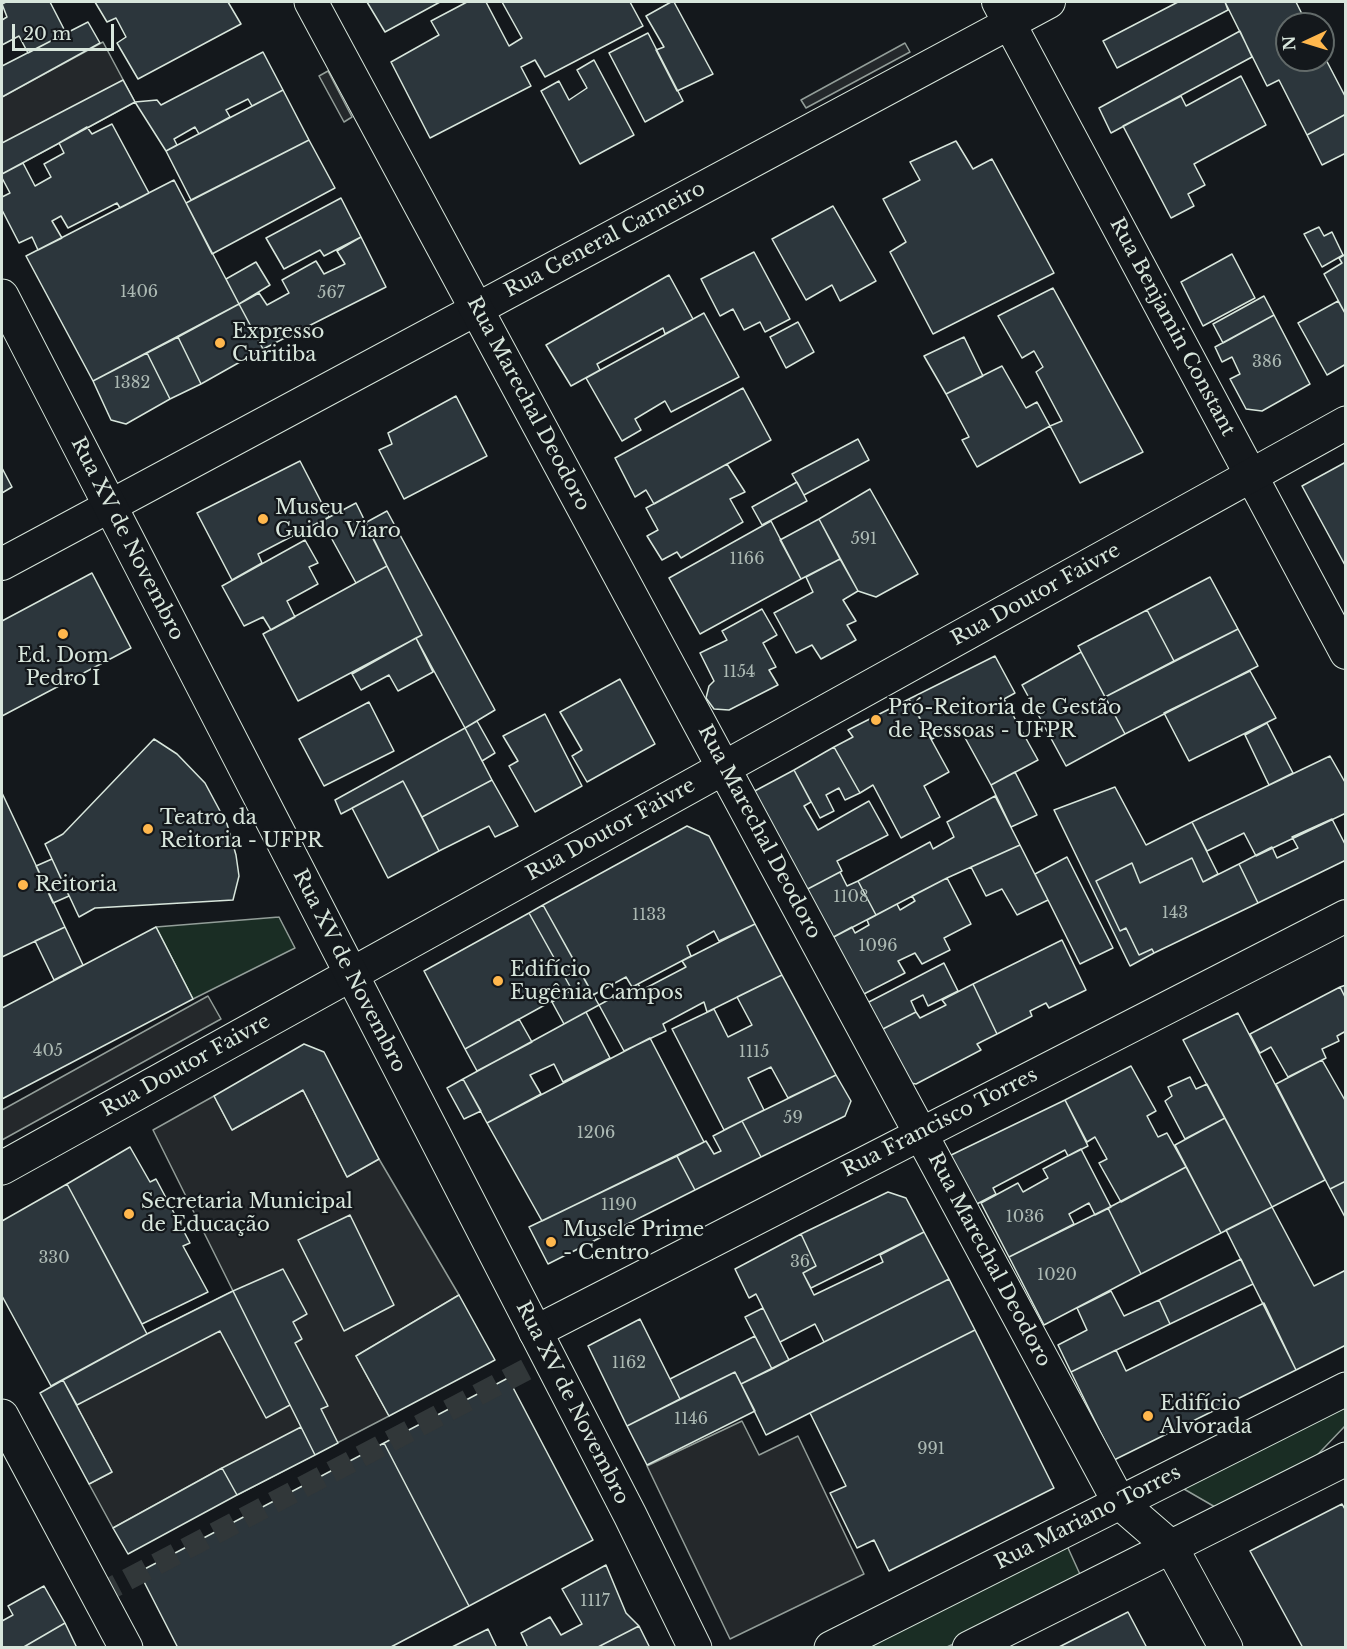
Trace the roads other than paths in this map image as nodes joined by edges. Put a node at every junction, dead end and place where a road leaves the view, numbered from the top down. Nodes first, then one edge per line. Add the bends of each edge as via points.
1 (311, 2) edge
2 (1049, 2) edge
3 (1004, 12) edge
4 (2, 296) edge
5 (477, 309) junction
6 (1346, 423) edge
7 (1251, 475) junction
8 (110, 506) junction
9 (2, 564) edge
10 (1346, 653) edge
11 (724, 767) junction
12 (1346, 916) edge
13 (350, 975) junction
14 (920, 1133) junction
15 (2, 1168) edge
16 (535, 1332) junction
17 (1346, 1389) edge
18 (2, 1416) edge
19 (1346, 1437) edge
20 (1346, 1459) edge
21 (1304, 1479) junction
22 (1119, 1502) junction
23 (1171, 1547) junction
24 (126, 1647) edge
25 (695, 1647) edge
26 (831, 1647) edge
27 (969, 1647) edge
28 (1226, 1647) edge

1 - 5 street, Rua Marechal Deodoro
2 - 3 street, Rua General Carneiro
3 - 5 street, Rua General Carneiro
3 - 7 street, Rua Benjamin Constant
4 - 8 street, Rua XV de Novembro
5 - 8 street, Rua General Carneiro
5 - 11 street, Rua Marechal Deodoro
6 - 7 street, Rua Doutor Faivre
7 - 10 street, Rua Benjamin Constant
7 - 11 street, Rua Doutor Faivre
8 - 9 street, Rua General Carneiro
8 - 13 street, Rua XV de Novembro
11 - 13 street, Rua Doutor Faivre
11 - 14 street, Rua Marechal Deodoro
12 - 14 street, Rua Francisco Torres
13 - 15 street, Rua Doutor Faivre
13 - 16 street, Rua XV de Novembro
14 - 16 street, Rua Francisco Torres
14 - 22 street, Rua Marechal Deodoro
16 - 25 street, Rua XV de Novembro
17 - 22 street, Rua Mariano Torres
18 - 24 street
19 - 21 street
20 - 21 street
21 - 23 street
22 - 23 street, Rua Marechal Deodoro
22 - 26 street, Rua Mariano Torres
23 - 27 street
23 - 28 street, Rua Marechal Deodoro

